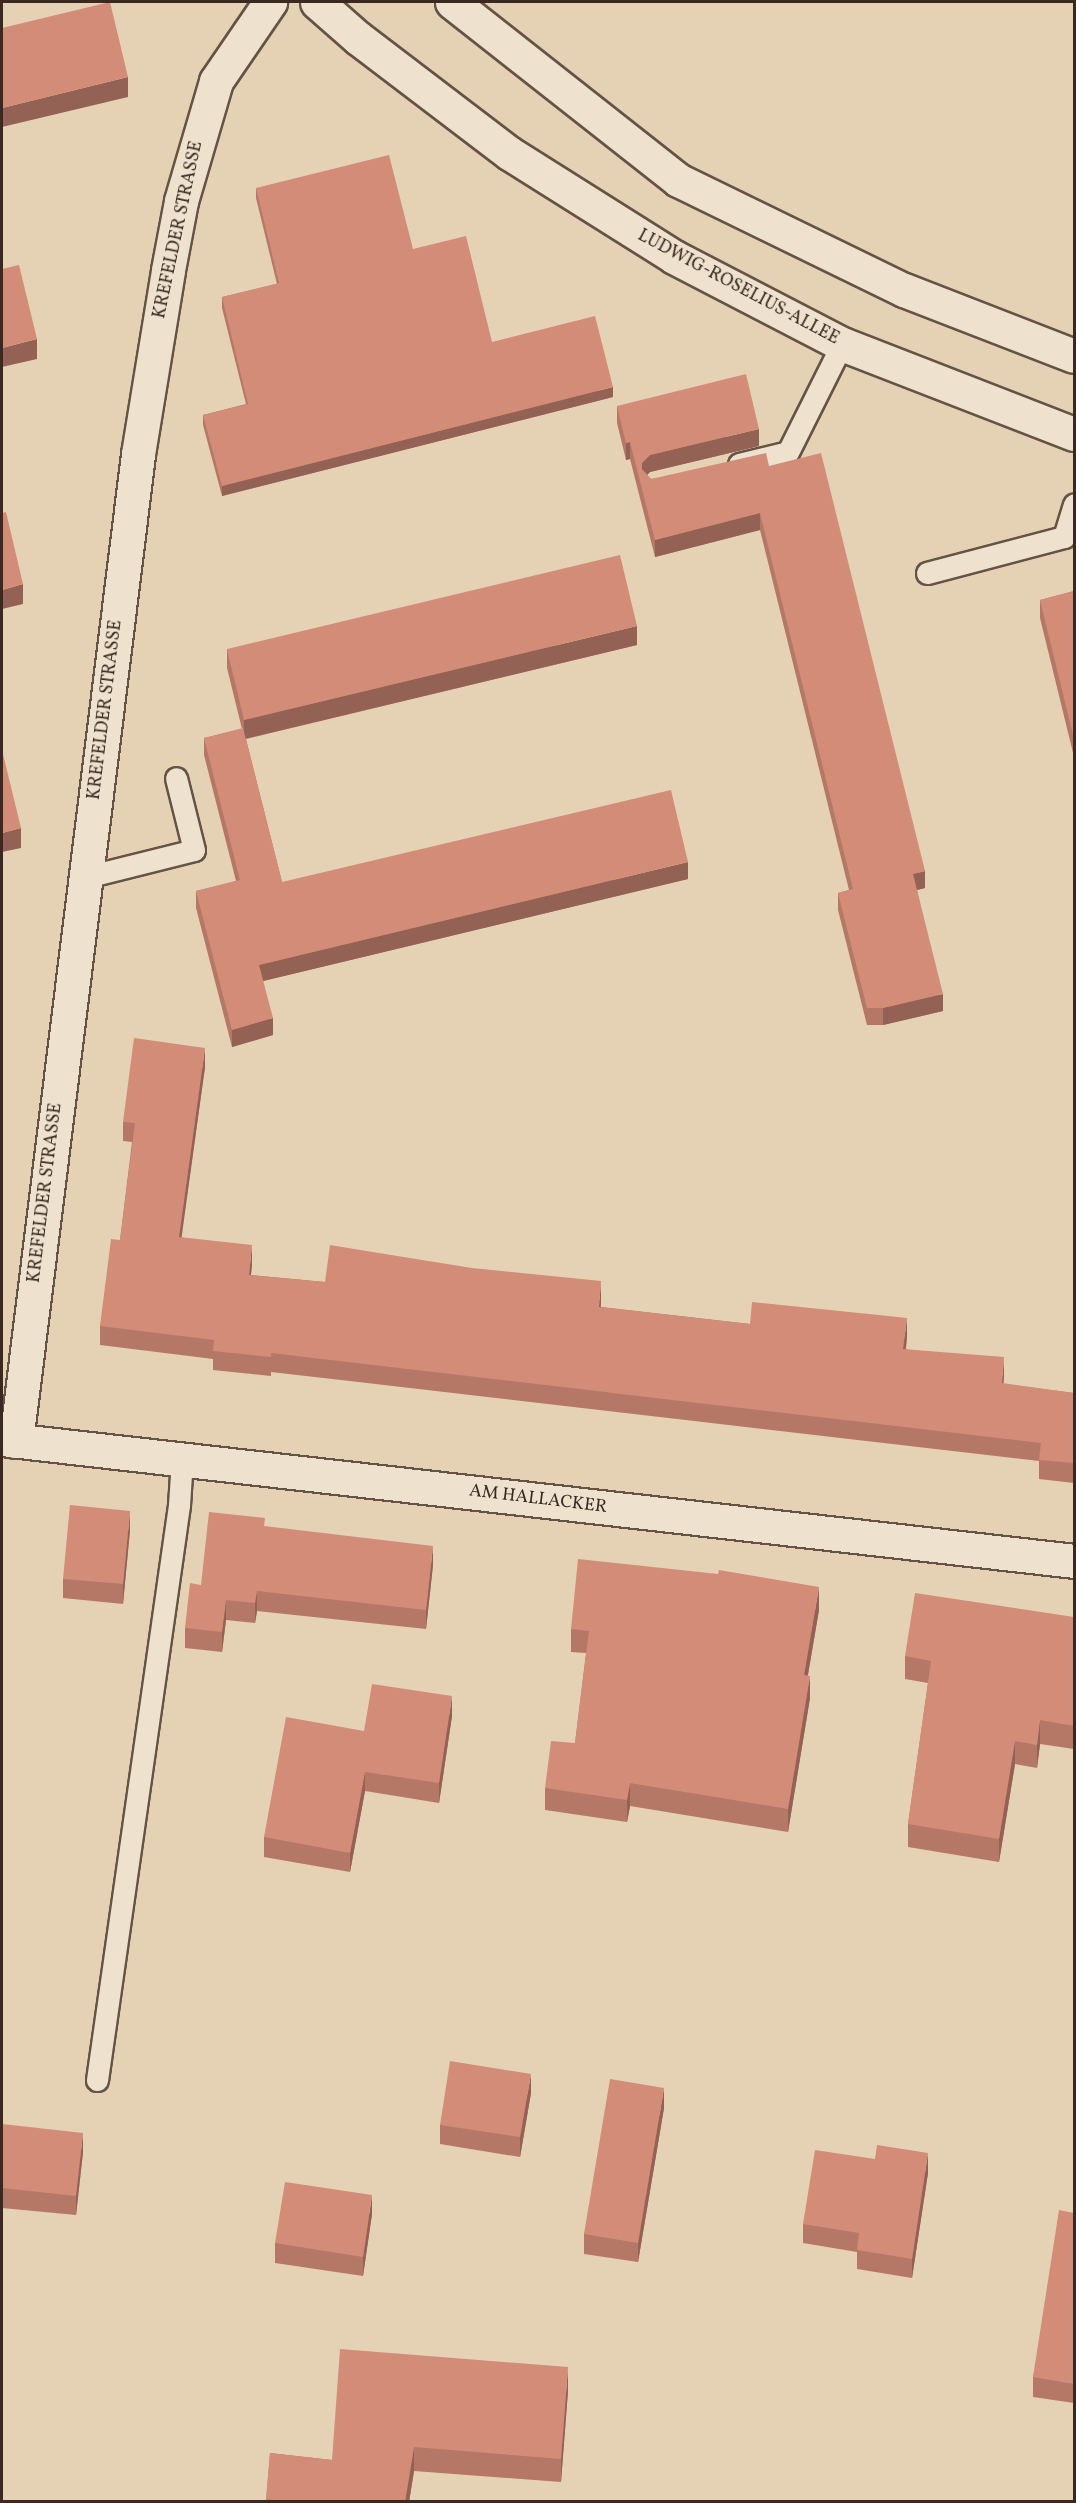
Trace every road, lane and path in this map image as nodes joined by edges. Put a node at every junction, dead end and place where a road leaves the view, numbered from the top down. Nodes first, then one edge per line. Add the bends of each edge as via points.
1 (270, 2) edge
2 (317, 2) edge
3 (452, 2) edge
4 (842, 344) junction
5 (1074, 356) edge
6 (1074, 434) edge
7 (721, 468) edge
8 (1074, 504) edge
9 (927, 573) dead end
10 (176, 778) dead end
11 (86, 877) junction
12 (9, 1440) edge
13 (182, 1460) junction
14 (1074, 1561) edge
15 (97, 2080) dead end

1 - 11 street, KREFELDER STRASSE via 216,81 181,201 138,454
2 - 4 street, LUDWIG-ROSELIUS-ALLEE via 508,153 674,258
3 - 5 street via 678,180 904,290
4 - 6 street, LUDWIG-ROSELIUS-ALLEE
4 - 7 lane via 788,452
8 - 9 lane via 1064,537
10 - 11 lane via 194,850
11 - 12 street, KREFELDER STRASSE
12 - 13 street, AM HALLACKER
13 - 14 street, AM HALLACKER
13 - 15 lane

